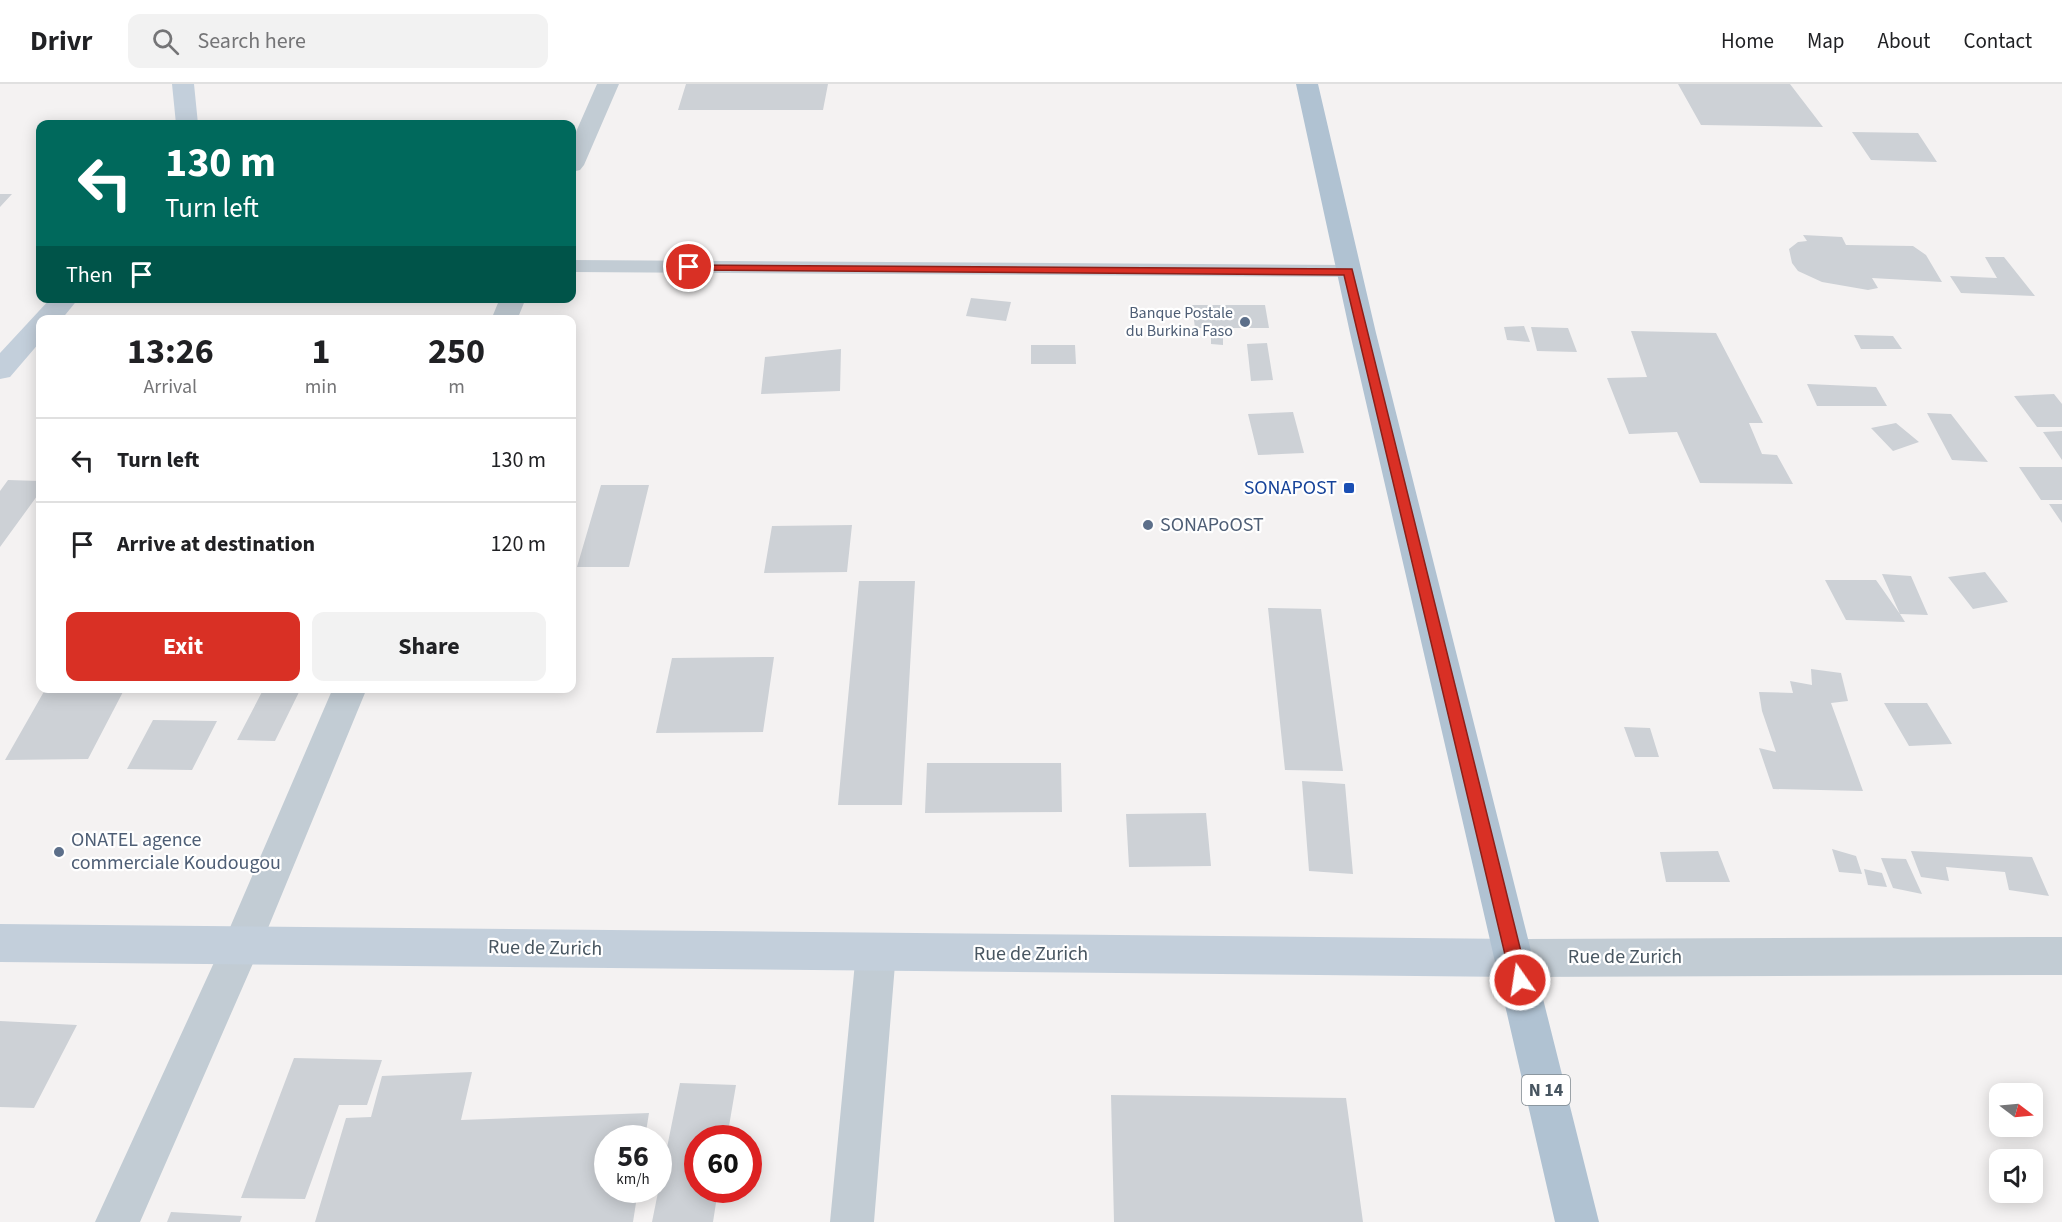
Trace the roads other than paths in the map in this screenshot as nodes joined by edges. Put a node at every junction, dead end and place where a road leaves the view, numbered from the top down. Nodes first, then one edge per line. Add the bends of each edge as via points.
1 (183, 84) edge
2 (608, 84) edge
3 (1307, 84) edge
4 (187, 120) edge
5 (576, 156) edge
6 (576, 266) edge
7 (1348, 271) junction
8 (61, 303) edge
9 (51, 315) edge
10 (36, 330) edge
11 (0, 370) edge
12 (348, 693) edge
13 (0, 943) edge
14 (242, 945) junction
15 (876, 952) junction
16 (2062, 956) edge
17 (1514, 958) junction
18 (117, 1222) edge
19 (852, 1222) edge
20 (1577, 1222) edge

1 - 4 main road
2 - 5 street
3 - 7 main road, N 14
6 - 7 lane
7 - 17 main road, N 14
8 - 9 main road
10 - 11 main road
12 - 14 street
13 - 14 main road, Rue de Zurich
14 - 15 main road, Rue de Zurich
14 - 18 street
15 - 17 main road, Rue de Zurich
15 - 19 street
16 - 17 street, Rue de Zurich
17 - 20 main road, N 14

